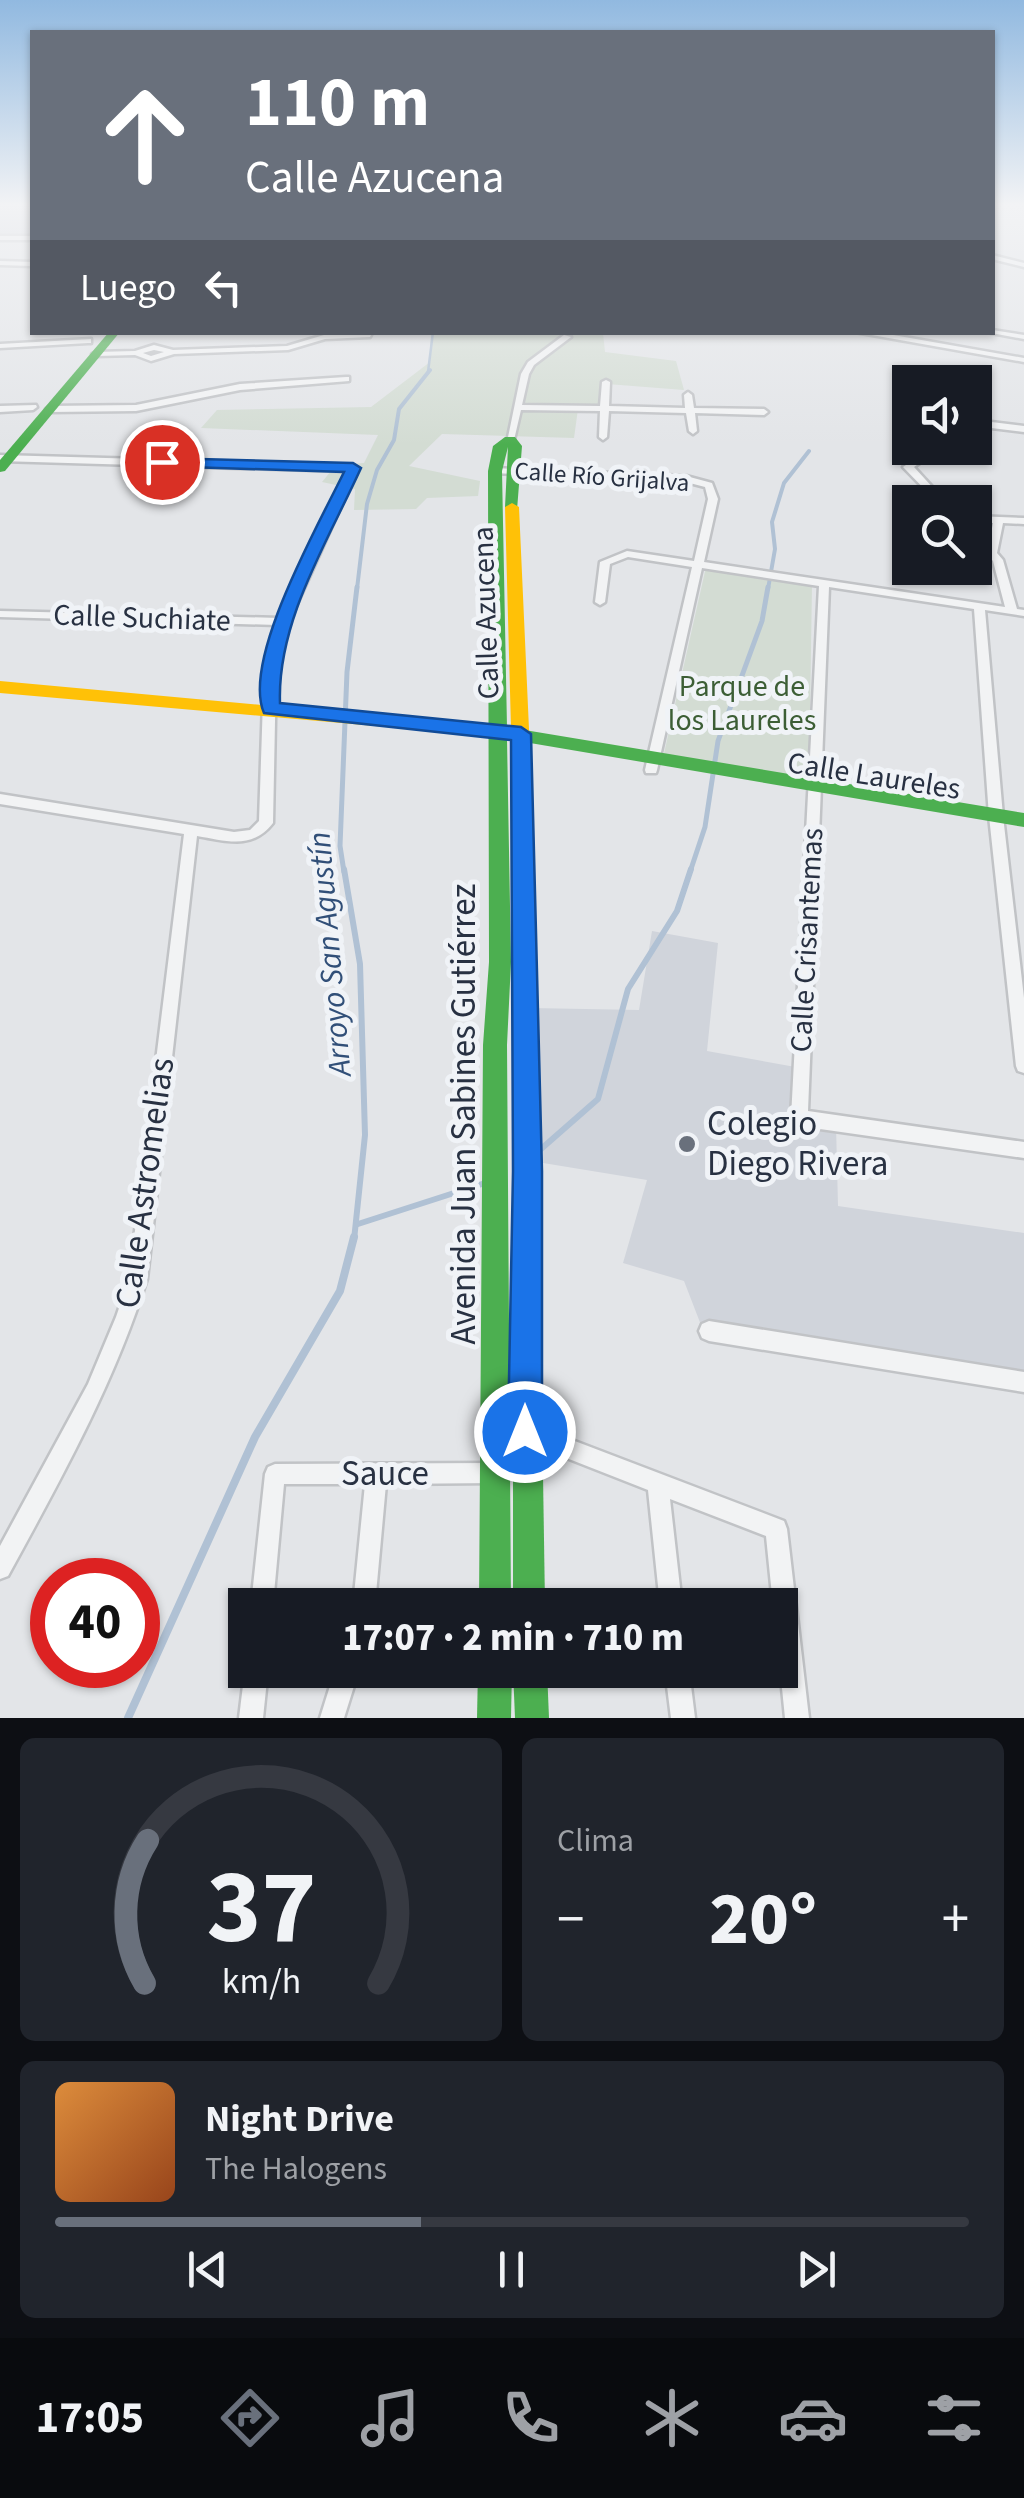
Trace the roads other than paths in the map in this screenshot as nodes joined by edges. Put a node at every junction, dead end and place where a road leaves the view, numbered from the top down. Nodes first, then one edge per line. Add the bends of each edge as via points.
1 (995, 333) edge
2 (366, 335) dead end
3 (876, 335) edge
4 (1024, 337) edge
5 (567, 338) dead end
6 (93, 342) edge
7 (0, 346) edge
8 (1024, 360) edge
9 (346, 379) dead end
10 (606, 382) dead end
11 (688, 395) dead end
12 (518, 406) junction
13 (42, 408) junction
14 (604, 408) junction
15 (0, 409) edge
16 (690, 410) junction
17 (764, 412) dead end
18 (992, 425) edge
19 (1024, 428) edge
20 (693, 432) dead end
21 (603, 437) dead end
22 (510, 440) joint
23 (2, 457) edge
24 (911, 465) edge
25 (503, 471) junction
26 (925, 485) edge
27 (992, 520) edge
28 (1000, 520) junction
29 (1024, 521) edge
30 (992, 553) joint
31 (698, 562) junction
32 (824, 583) junction
33 (600, 602) dead end
34 (979, 607) junction
35 (1018, 612) edge
36 (0, 614) edge
37 (283, 622) junction
38 (0, 688) edge
39 (0, 701) edge
40 (271, 715) junction
41 (495, 738) junction
42 (522, 741) junction
43 (652, 764) junction
44 (814, 792) junction
45 (0, 799) edge
46 (1024, 820) edge
47 (997, 822) junction
48 (191, 829) junction
49 (1024, 831) edge
50 (496, 1045) junction
51 (526, 1053) junction
52 (1024, 1066) edge
53 (1024, 1150) edge
54 (525, 1320) junction
55 (496, 1324) junction
56 (709, 1331) dead end
57 (1024, 1382) edge
58 (525, 1432) junction
59 (495, 1473) junction
60 (376, 1474) junction
61 (658, 1484) junction
62 (0, 1568) edge
63 (264, 1588) edge
64 (366, 1588) edge
65 (495, 1588) edge
66 (529, 1588) edge
67 (668, 1588) edge
68 (254, 1688) edge
69 (342, 1688) edge
70 (494, 1688) edge
71 (531, 1688) edge
72 (680, 1688) edge
73 (252, 1718) edge
74 (332, 1718) edge
75 (494, 1718) edge
76 (532, 1718) edge
77 (682, 1718) edge
78 (796, 1718) edge

1 - 4 street
2 - 6 street via 151,358
3 - 8 street
5 - 12 street via 531,364
6 - 7 street
6 - 13 street
9 - 13 street via 240,388 136,408
10 - 14 street
11 - 16 street
12 - 14 street
12 - 22 street
13 - 15 street
13 - 23 street
14 - 16 street
14 - 21 street
16 - 17 street
16 - 20 street
18 - 19 street
22 - 25 street, Calle Azucena via 500,446
23 - 37 street via 353,468
24 - 26 street
25 - 31 street, Calle Río Grijalva via 709,485 713,499
25 - 41 street, Avenida Juan Sabines Gutiérrez
25 - 42 street, Calle Azucena
27 - 28 street
28 - 29 street
28 - 30 street
30 - 35 street
31 - 32 street
31 - 33 street via 627,554 605,562
31 - 43 street
32 - 34 street
32 - 44 street, Calle Crisantemas
34 - 35 street
34 - 47 street
36 - 37 street, Calle Suchiate
37 - 40 street via 270,670
38 - 40 street
39 - 40 street
40 - 41 street
40 - 48 street via 266,824 254,834 234,836
41 - 42 street
41 - 50 street, Avenida Juan Sabines Gutiérrez
42 - 43 street
42 - 51 street, Calle Azucena
43 - 44 street
44 - 47 street
44 - 53 street, Calle Crisantemas via 799,1118
45 - 48 street
46 - 47 street
47 - 49 street, Calle Laureles
47 - 52 street
48 - 62 street, Calle Astromelias via 138,1279 101,1383
50 - 51 street
50 - 55 street, Avenida Juan Sabines Gutiérrez
51 - 54 street, Calle Azucena
54 - 55 street
54 - 58 street, Calle Azucena
55 - 59 street, Avenida Juan Sabines Gutiérrez
56 - 57 street
58 - 61 street
58 - 66 street, Calle Azucena
59 - 60 street, Sauce
59 - 65 street, Avenida Juan Sabines Gutiérrez
60 - 63 street, Sauce via 275,1474
60 - 64 street
61 - 67 street
61 - 78 street via 776,1529
68 - 73 street
69 - 74 street
70 - 75 street
71 - 76 street
72 - 77 street

